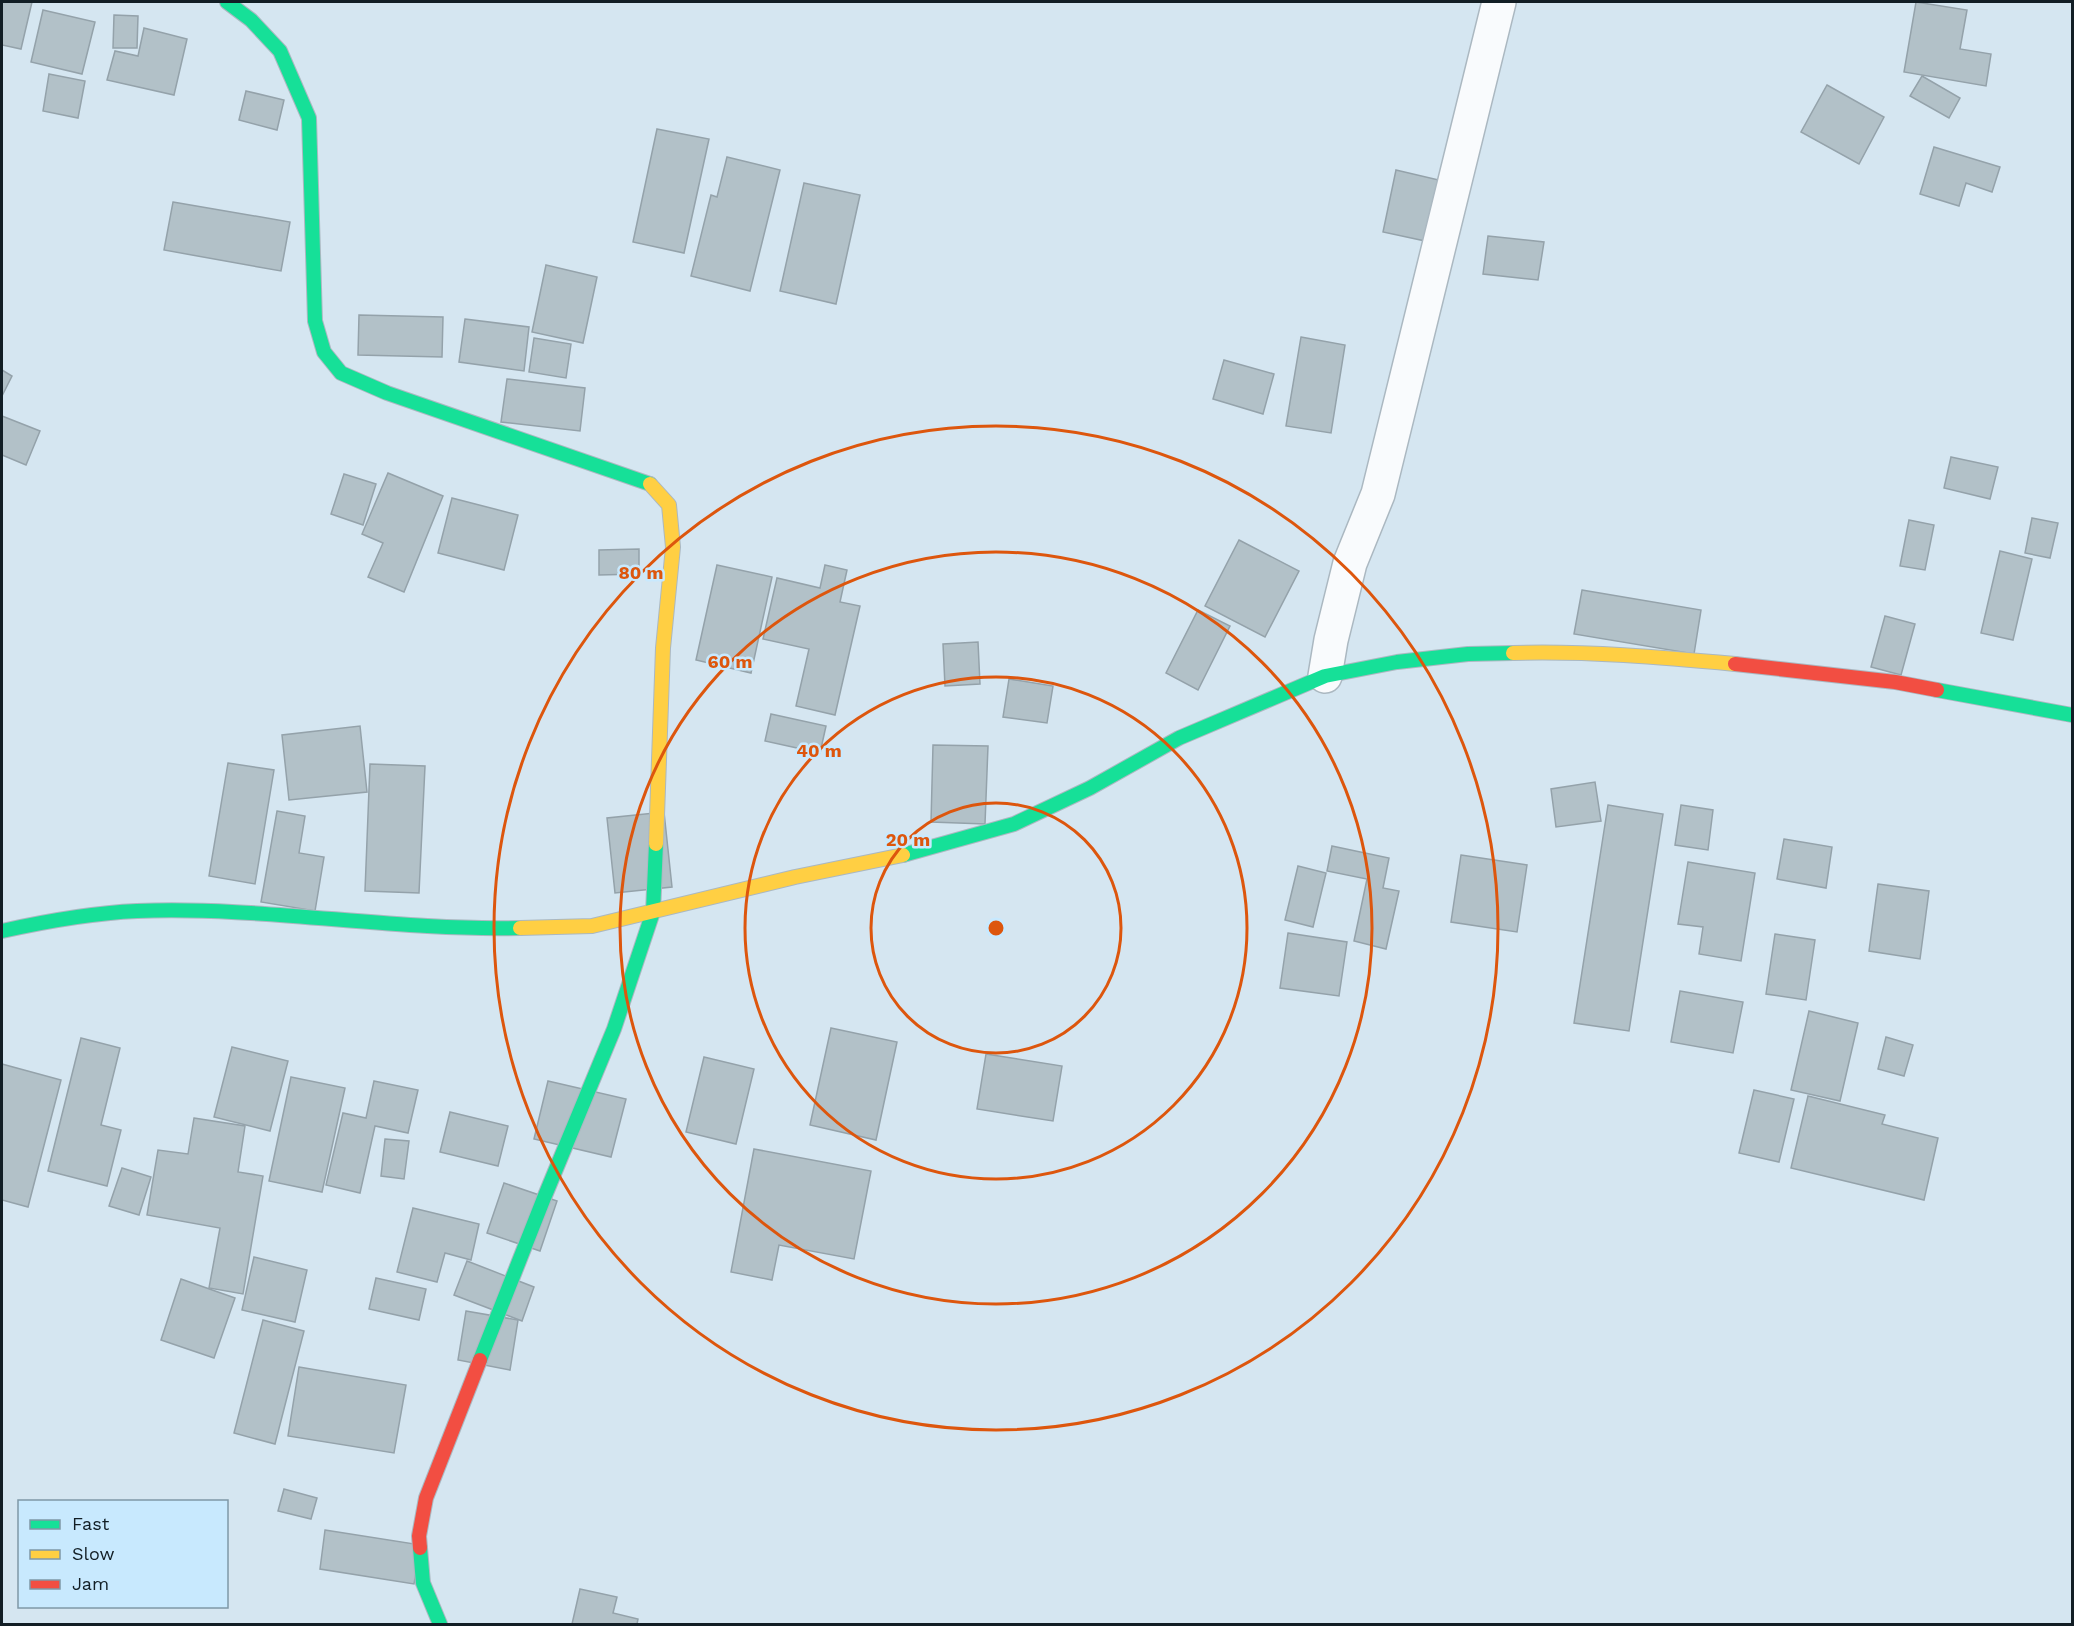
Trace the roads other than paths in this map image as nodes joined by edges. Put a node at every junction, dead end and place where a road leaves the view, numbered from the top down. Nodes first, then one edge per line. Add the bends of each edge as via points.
1 (227, 2) edge
2 (1499, 2) edge
3 (1325, 676) junction
4 (2073, 715) edge
5 (653, 912) junction
6 (2, 931) edge
7 (440, 1624) edge

1 - 5 main road via 251,20 280,51 309,118 315,321 324,352 341,373 387,393 648,482 669,505 673,547 663,648
2 - 3 street via 1378,494 1350,563
3 - 4 main road via 1468,654 1651,656 1895,682
3 - 5 main road via 1179,738 1090,788 1014,824 914,853
5 - 6 main road via 592,926 509,928 137,911 56,919
5 - 7 main road via 614,1029 426,1498 419,1536 423,1583

